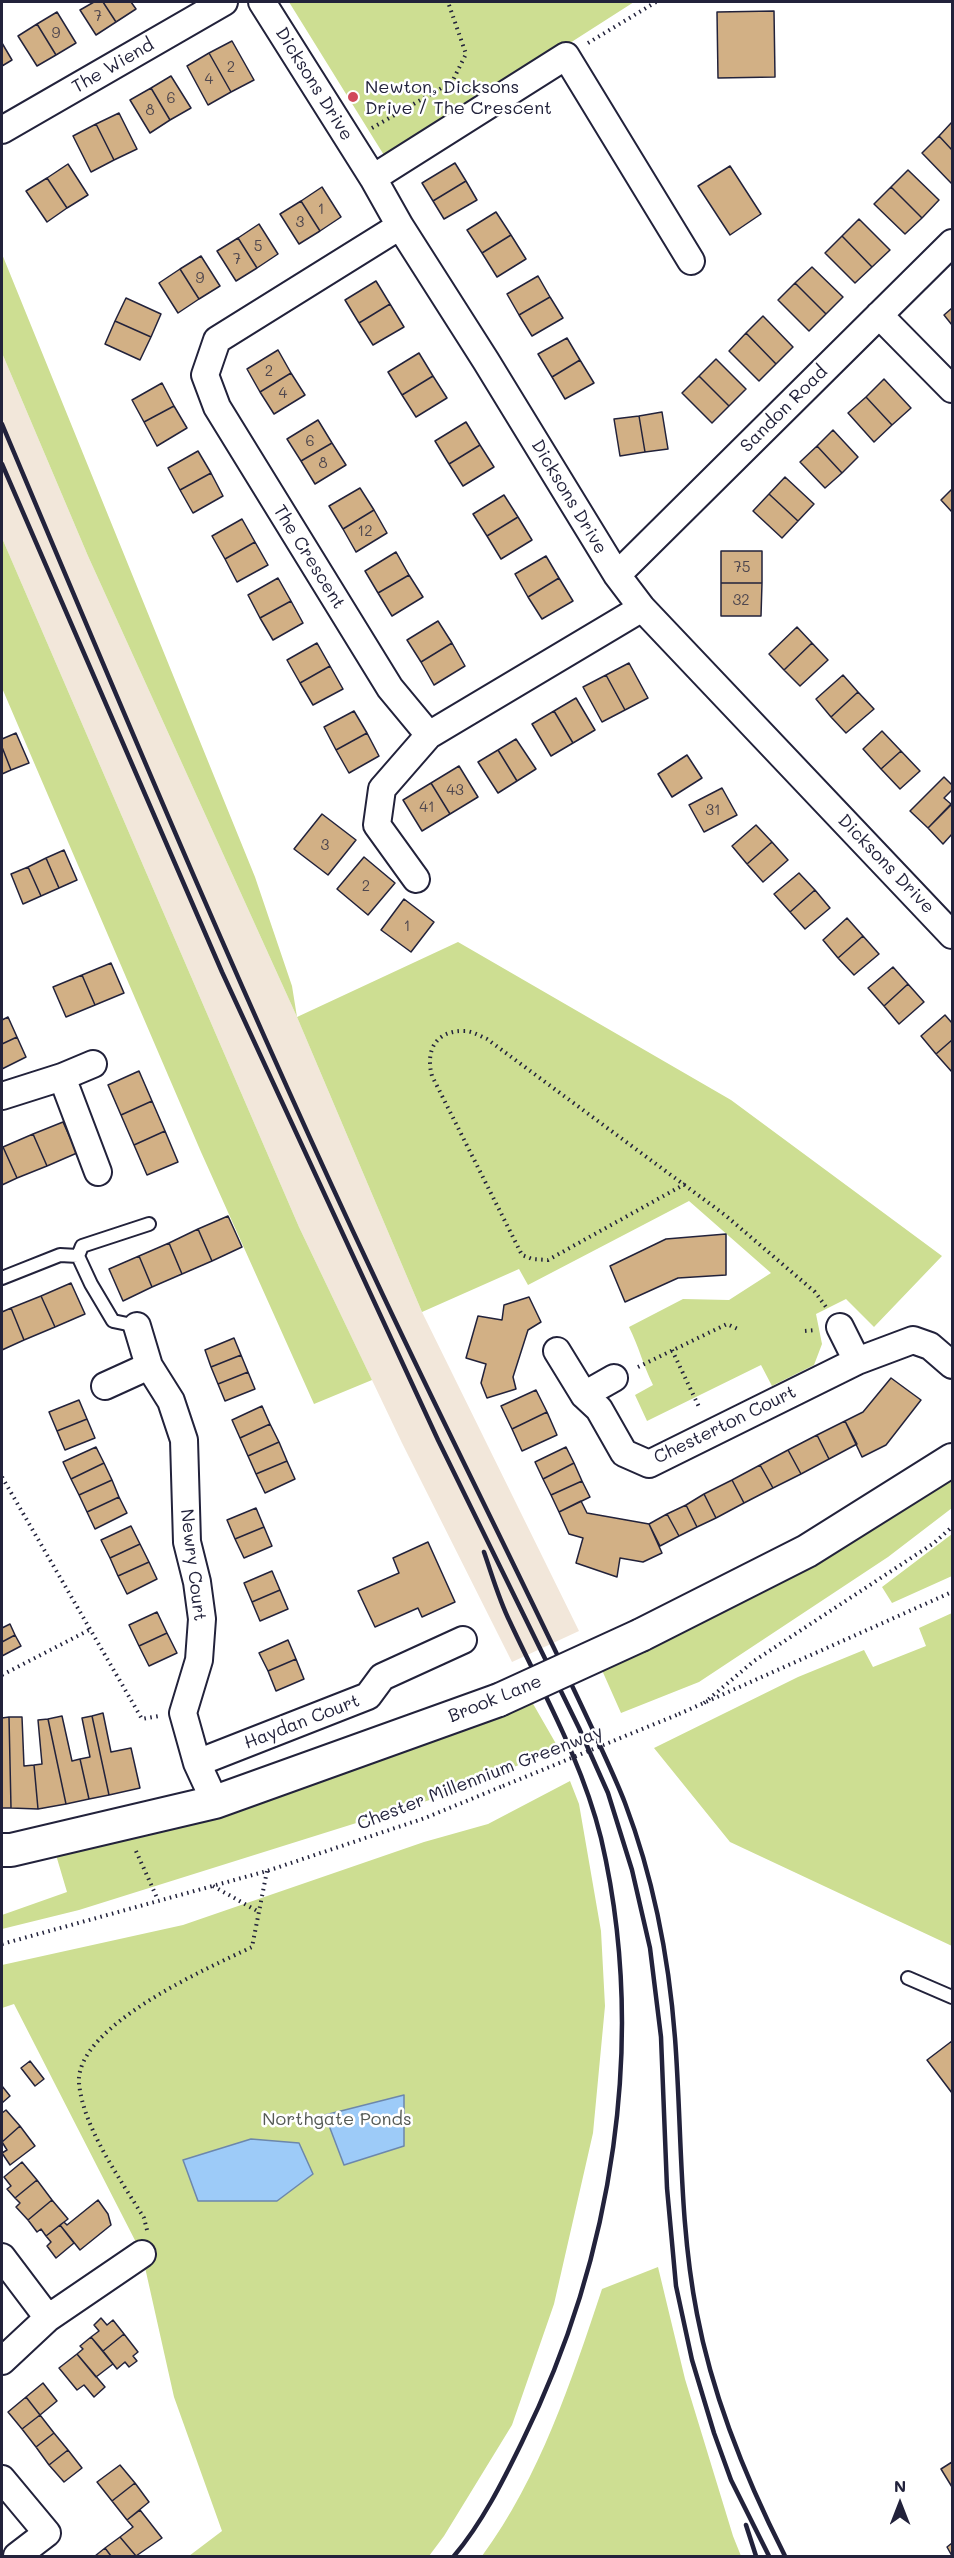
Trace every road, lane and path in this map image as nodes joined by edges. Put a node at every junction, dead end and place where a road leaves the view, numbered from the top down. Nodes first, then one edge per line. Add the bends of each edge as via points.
1 (224, 2) edge
2 (262, 2) edge
3 (448, 2) edge
4 (656, 2) edge
5 (566, 56) junction
6 (2, 130) edge
7 (350, 141) junction
8 (374, 178) junction
9 (400, 226) junction
10 (952, 243) edge
11 (691, 261) dead end
12 (879, 315) junction
13 (952, 389) edge
14 (617, 575) junction
15 (642, 608) junction
16 (429, 735) junction
17 (416, 879) dead end
18 (952, 934) edge
19 (93, 1064) dead end
20 (62, 1077) junction
21 (2, 1096) edge
22 (98, 1172) dead end
23 (685, 1184) junction
24 (149, 1224) dead end
25 (78, 1256) junction
26 (2, 1278) edge
27 (138, 1326) joint
28 (840, 1327) joint
29 (740, 1330) dead end
30 (672, 1350) junction
31 (557, 1351) dead end
32 (857, 1361) junction
33 (952, 1365) edge
34 (148, 1366) junction
35 (614, 1378) joint
36 (105, 1386) dead end
37 (584, 1395) junction
38 (712, 1432) junction
39 (952, 1460) edge
40 (2, 1477) edge
41 (952, 1527) edge
42 (952, 1592) edge
43 (89, 1629) junction
44 (464, 1640) dead end
45 (2, 1675) edge
46 (704, 1703) junction
47 (183, 1713) junction
48 (197, 1763) junction
49 (215, 1802) junction
50 (123, 1822) junction
51 (2, 1850) edge
52 (267, 1871) junction
53 (212, 1886) junction
54 (158, 1900) junction
55 (259, 1912) junction
56 (2, 1944) edge
57 (909, 1978) dead end
58 (952, 1997) edge
59 (142, 2254) joint
60 (2, 2257) edge
61 (48, 2318) junction
62 (2, 2361) edge
63 (2, 2479) edge
64 (17, 2556) edge

1 - 6 street, The Wiend
2 - 7 street, Dicksons Drive
3 - 7 path via 466,54 452,82
4 - 5 path
5 - 8 street
5 - 11 street
7 - 8 street, Dicksons Drive
8 - 9 street, Dicksons Drive
9 - 14 street, Dicksons Drive
9 - 16 street, The Crescent via 217,340 205,375 217,407 390,688
10 - 12 street, Sandon Road
12 - 13 street
12 - 14 street, Sandon Road
14 - 15 street, Dicksons Drive
15 - 16 street
15 - 18 street, Dicksons Drive
16 - 17 street via 382,789 377,825
19 - 20 street
20 - 21 street
20 - 22 street
23 - 23 path via 487,1039 466,1030 448,1033 432,1046 428,1060 432,1076 522,1255 548,1260
23 - 28 path via 815,1292
24 - 25 lane via 82,1246
25 - 26 lane via 60,1255
25 - 27 lane via 113,1321
27 - 34 street, Newry Court
28 - 32 street
29 - 30 path via 727,1324
30 - 35 path
30 - 38 path
31 - 37 street, Chesterton Court
32 - 33 street, Chesterton Court via 913,1340 930,1346
32 - 38 street, Chesterton Court
34 - 36 street
34 - 47 street, Newry Court via 171,1401 184,1440 187,1542 202,1619 199,1660
35 - 37 street
37 - 38 street, Chesterton Court via 599,1409 624,1453 649,1464
39 - 49 street, Brook Lane, bridge via 807,1551 641,1635 499,1700
40 - 43 path
41 - 46 path via 934,1543 754,1661
42 - 46 path, Chester Millennium Greenway
43 - 45 path
43 - 47 path via 142,1719
44 - 48 street, Haydan Court via 382,1677 368,1696
46 - 52 path, Chester Millennium Greenway, bridge via 425,1818
47 - 48 street
48 - 49 street
49 - 50 street, Brook Lane
50 - 51 street, Brook Lane
50 - 54 path
52 - 53 path, Chester Millennium Greenway
52 - 55 path
53 - 54 path, Chester Millennium Greenway
53 - 55 path
54 - 56 path, Chester Millennium Greenway
55 - 59 path via 252,1947 160,1992 101,2037 82,2064 79,2082 92,2130 144,2218 149,2236
57 - 58 lane
59 - 61 street
60 - 61 street
61 - 62 street
63 - 64 street via 47,2533

